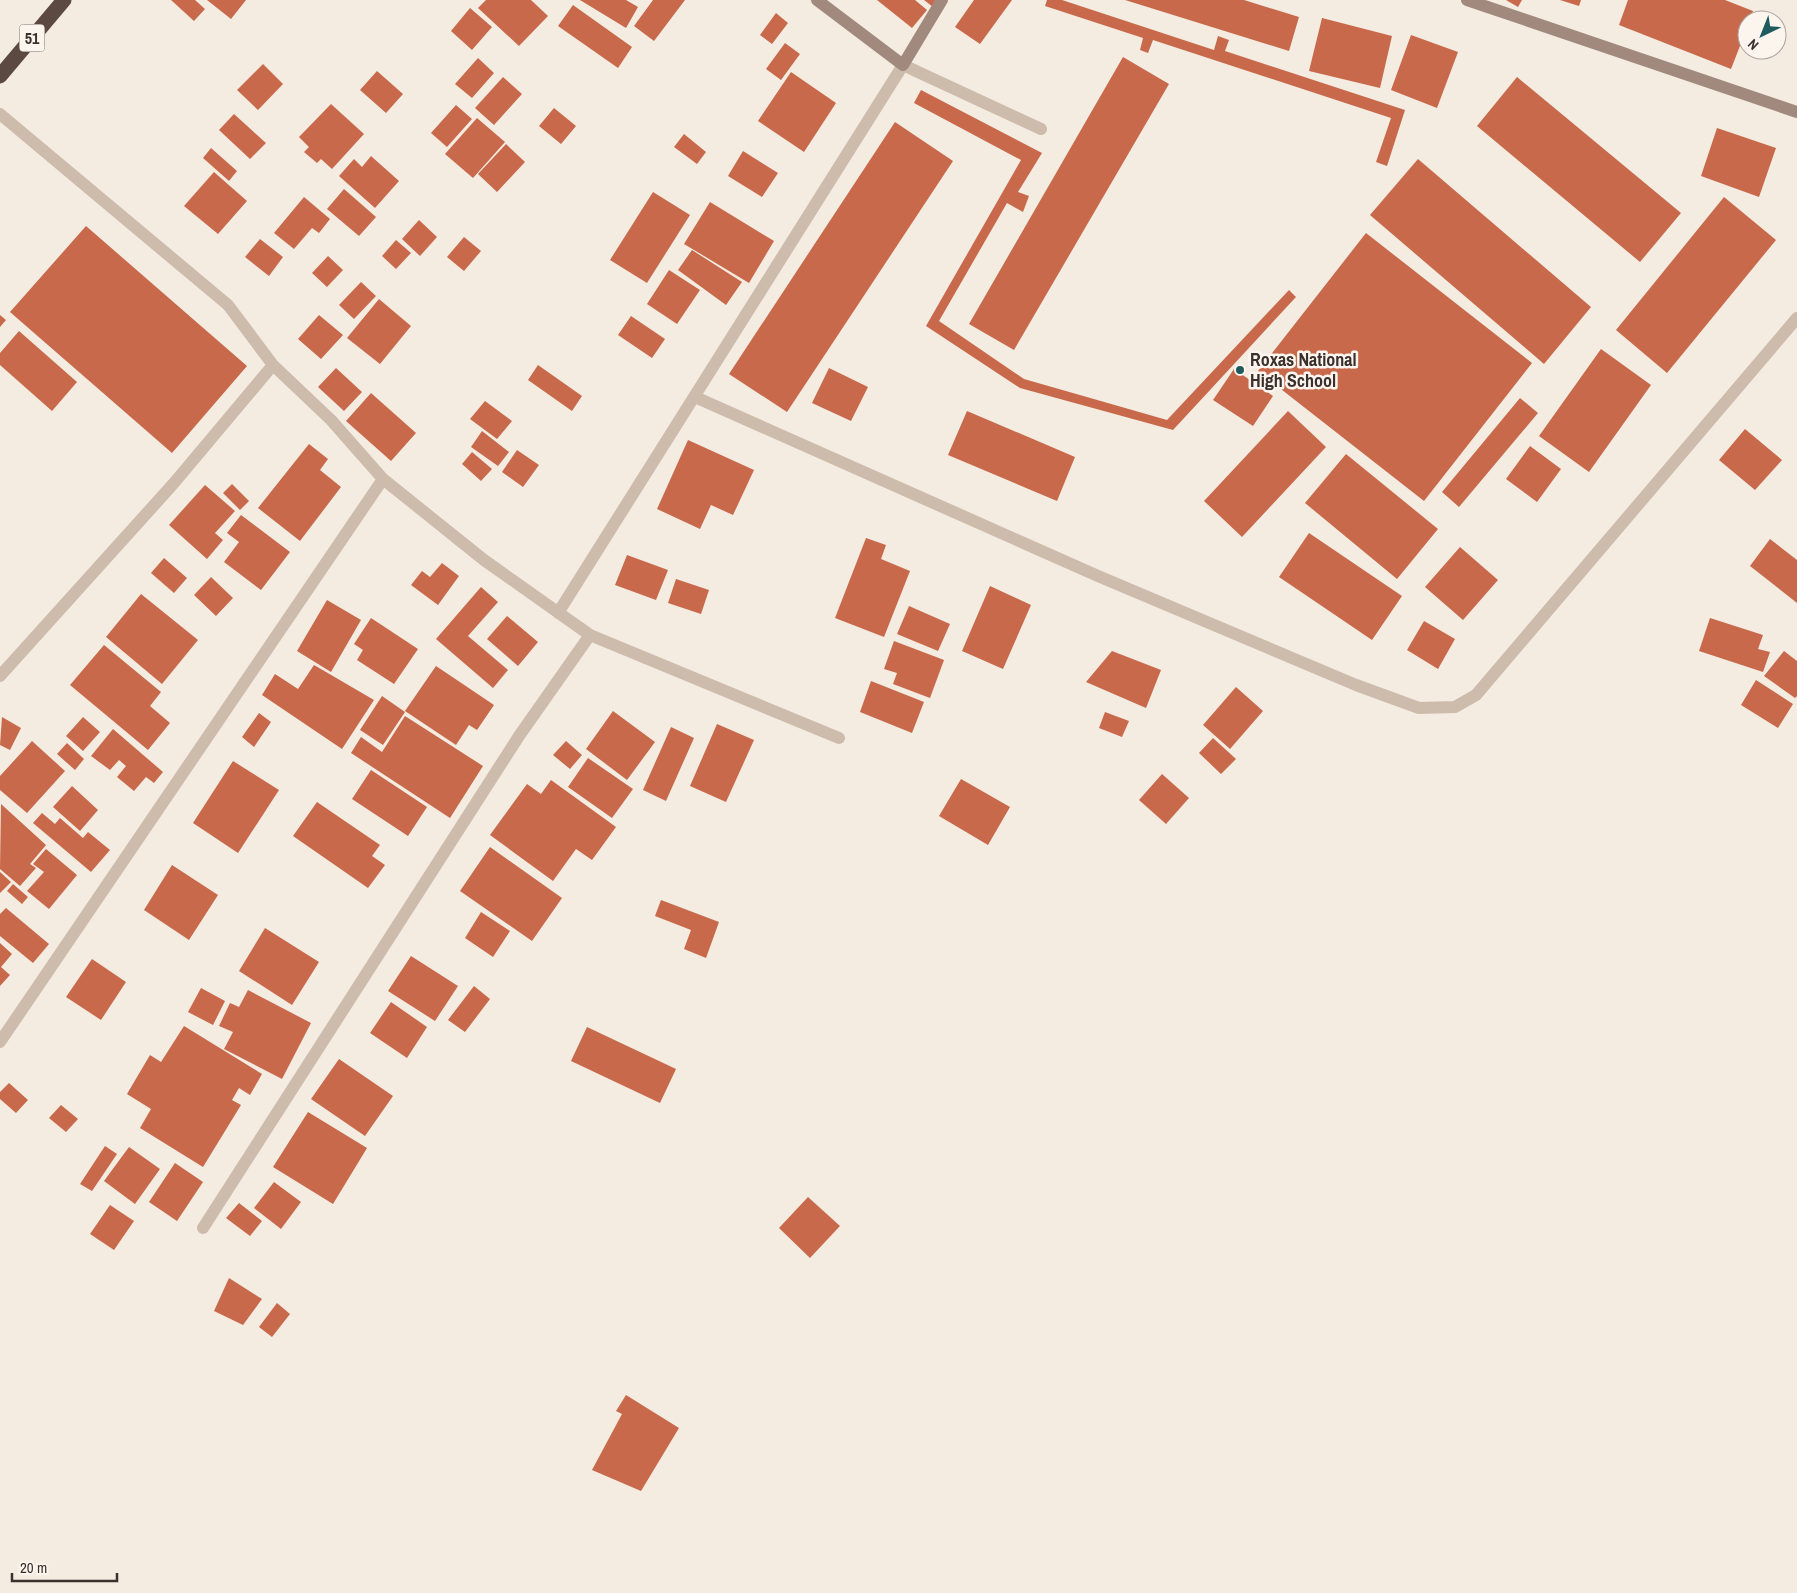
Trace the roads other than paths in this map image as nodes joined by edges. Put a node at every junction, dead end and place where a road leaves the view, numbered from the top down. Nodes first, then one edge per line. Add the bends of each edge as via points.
1 (64, 0) edge
2 (817, 0) edge
3 (942, 0) edge
4 (1467, 0) edge
5 (903, 65) junction
6 (0, 76) edge
7 (1797, 112) edge
8 (0, 114) edge
9 (1041, 129) dead end
10 (1797, 318) edge
11 (273, 365) junction
12 (695, 397) junction
13 (383, 480) junction
14 (558, 613) junction
15 (590, 635) junction
16 (0, 676) edge
17 (839, 738) dead end
18 (0, 1042) edge
19 (203, 1228) dead end

1 - 6 highway, 51
2 - 5 street
3 - 5 street
4 - 7 street
5 - 9 street
5 - 12 street
8 - 11 street via 228,305
10 - 12 street via 1476,695 1455,707 1419,708 1356,685 1098,576
11 - 13 street via 331,420
11 - 16 street via 174,483
12 - 14 street
13 - 14 street via 484,560
13 - 18 street
14 - 15 street
15 - 17 street
15 - 19 street via 519,736

